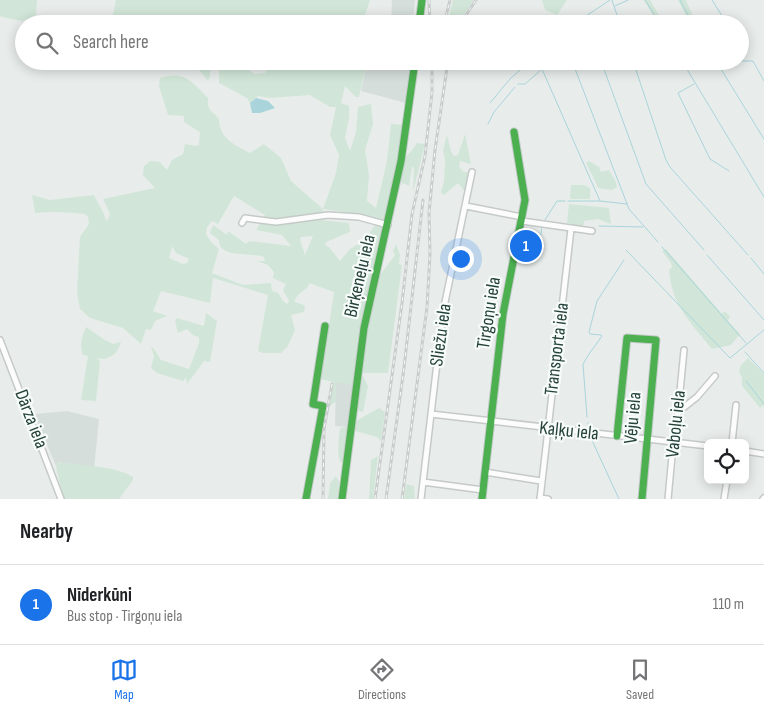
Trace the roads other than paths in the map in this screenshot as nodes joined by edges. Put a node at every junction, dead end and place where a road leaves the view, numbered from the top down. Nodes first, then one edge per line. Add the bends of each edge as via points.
1 (422, 0) edge
2 (420, 15) edge
3 (413, 70) edge
4 (514, 132) dead end
5 (472, 172) dead end
6 (466, 206) junction
7 (522, 219) junction
8 (242, 223) dead end
9 (388, 225) junction
10 (571, 229) junction
11 (592, 231) dead end
12 (325, 326) dead end
13 (0, 340) edge
14 (684, 350) dead end
15 (715, 376) dead end
16 (736, 406) dead end
17 (678, 412) junction
18 (431, 414) junction
19 (491, 421) junction
20 (548, 428) junction
21 (617, 436) junction
22 (647, 439) junction
23 (732, 439) edge
24 (673, 442) junction
25 (704, 446) edge
26 (749, 452) edge
27 (764, 454) edge
28 (485, 472) junction
29 (541, 481) junction
30 (423, 482) junction
31 (726, 484) edge
32 (483, 490) junction
33 (61, 499) edge
34 (306, 499) edge
35 (342, 499) edge
36 (422, 499) edge
37 (482, 499) edge
38 (540, 499) edge
39 (548, 499) edge
40 (642, 499) edge
41 (668, 499) edge
42 (724, 499) edge

1 - 2 street
3 - 9 street, Birķeneļu iela via 401,160
4 - 7 street, Tirgoņu iela via 525,200
5 - 6 street, Sliežu iela
6 - 7 street
6 - 18 street, Sliežu iela via 443,312
7 - 10 street
7 - 19 street, Tirgoņu iela via 503,314
8 - 9 street via 245,218 276,222 328,215 359,217
9 - 35 street, Birķeneļu iela via 364,328
10 - 11 street
10 - 20 street, Transporta iela
12 - 34 street via 313,404 323,406
13 - 33 street, Dārza iela
14 - 17 street, Vaboļu iela
15 - 17 street
16 - 23 street
17 - 24 street, Vaboļu iela
18 - 19 street, Kaļķu iela
18 - 30 street, Sliežu iela
19 - 20 street, Kaļķu iela
19 - 28 street, Tirgoņu iela
20 - 21 street, Kaļķu iela
20 - 29 street, Transporta iela
21 - 22 street, Kaļķu iela
21 - 22 street, Vēju iela via 627,338 656,340
22 - 24 street, Kaļķu iela
22 - 40 street, Vēju iela
24 - 25 street, Kaļķu iela
24 - 41 street, Vaboļu iela
26 - 27 street
28 - 29 street
28 - 32 street, Tirgoņu iela
29 - 38 street, Transporta iela
30 - 32 street
30 - 36 street, Sliežu iela
31 - 42 street
32 - 37 street, Tirgoņu iela
38 - 39 street

